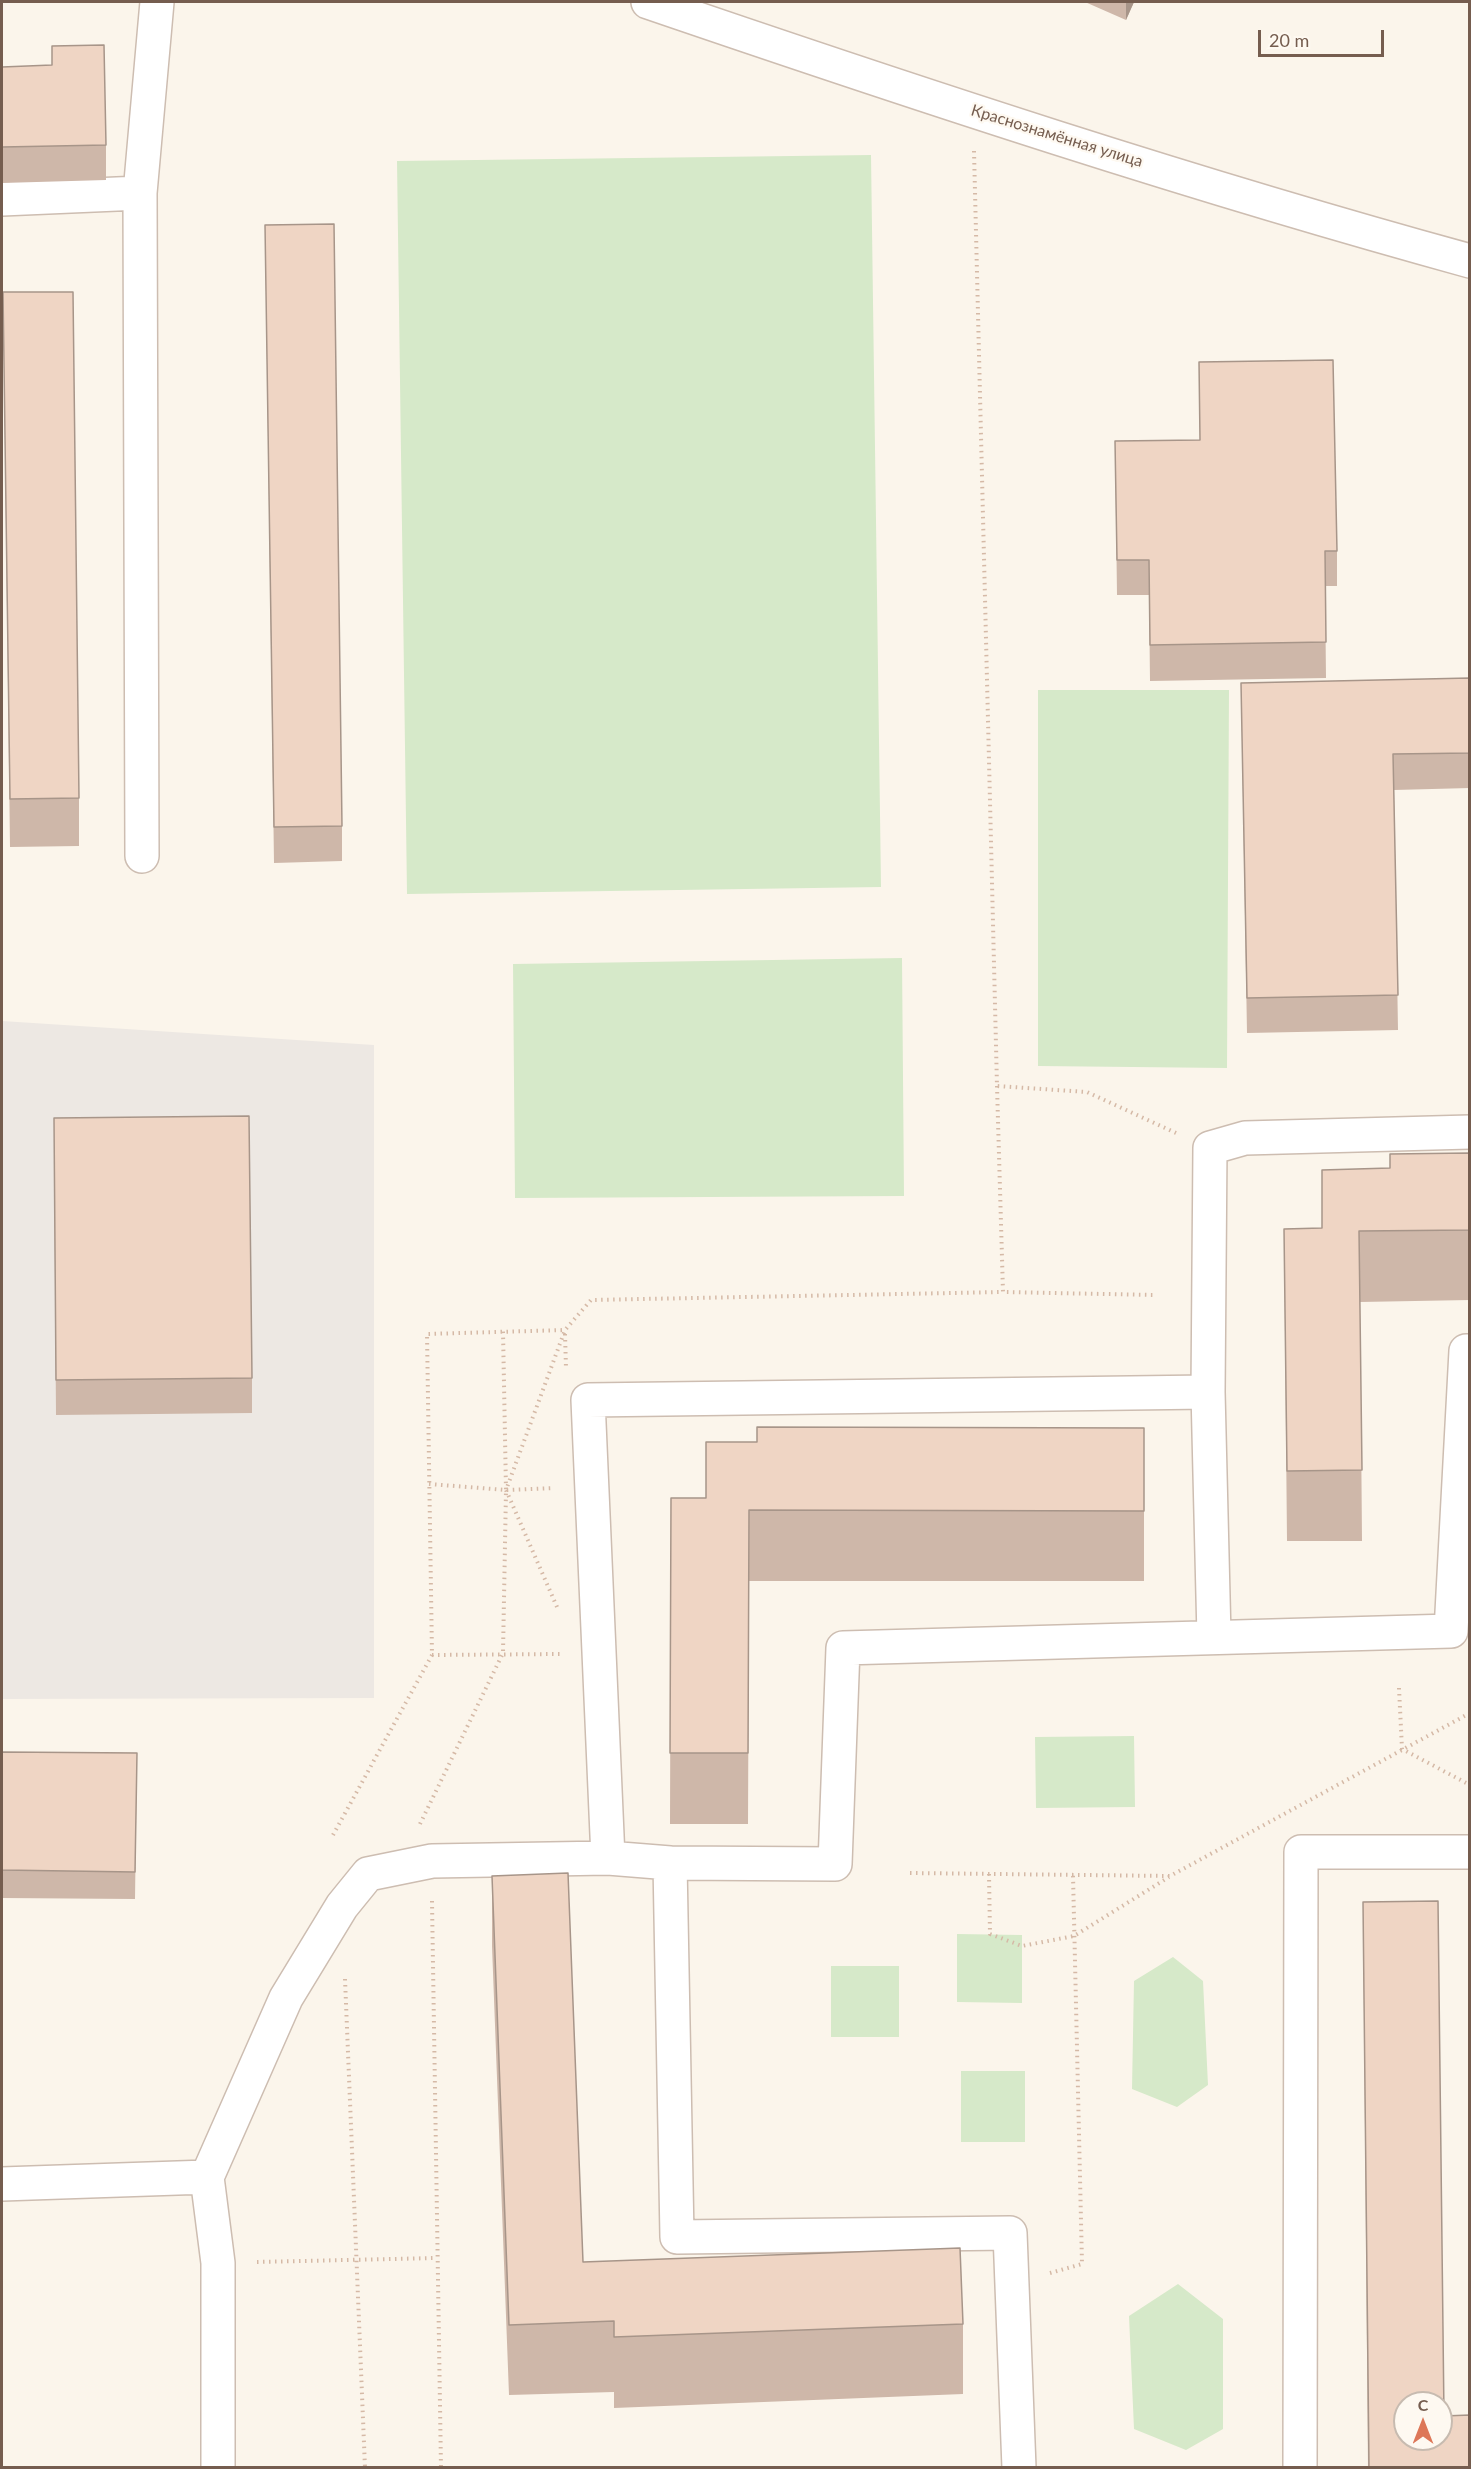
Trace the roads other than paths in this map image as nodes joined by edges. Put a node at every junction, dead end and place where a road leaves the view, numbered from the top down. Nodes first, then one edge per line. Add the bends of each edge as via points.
1 (158, 2) edge
2 (648, 2) edge
3 (140, 193) junction
4 (2, 198) edge
5 (1470, 261) edge
6 (142, 856) dead end
7 (1470, 1132) edge
8 (1470, 1351) edge
9 (1208, 1392) junction
10 (1214, 1637) junction
11 (1470, 1852) edge
12 (608, 1858) junction
13 (670, 1863) junction
14 (207, 2177) junction
15 (2, 2184) edge
16 (218, 2468) edge
17 (1019, 2468) edge
18 (1300, 2468) edge

1 - 3 street
2 - 5 street, Краснознамённая улица via 879,81 1340,225
3 - 4 street
3 - 6 street
7 - 9 street via 1245,1138 1210,1148
8 - 10 street via 1466,1351 1451,1631
9 - 10 street
9 - 12 street via 588,1400
10 - 13 street via 843,1648 834,1863
11 - 18 street via 1301,1852
12 - 13 street
12 - 14 street via 432,1861 368,1874 342,1906 286,1998
13 - 17 street via 677,2237 1010,2233
14 - 15 street
14 - 16 street via 218,2263

